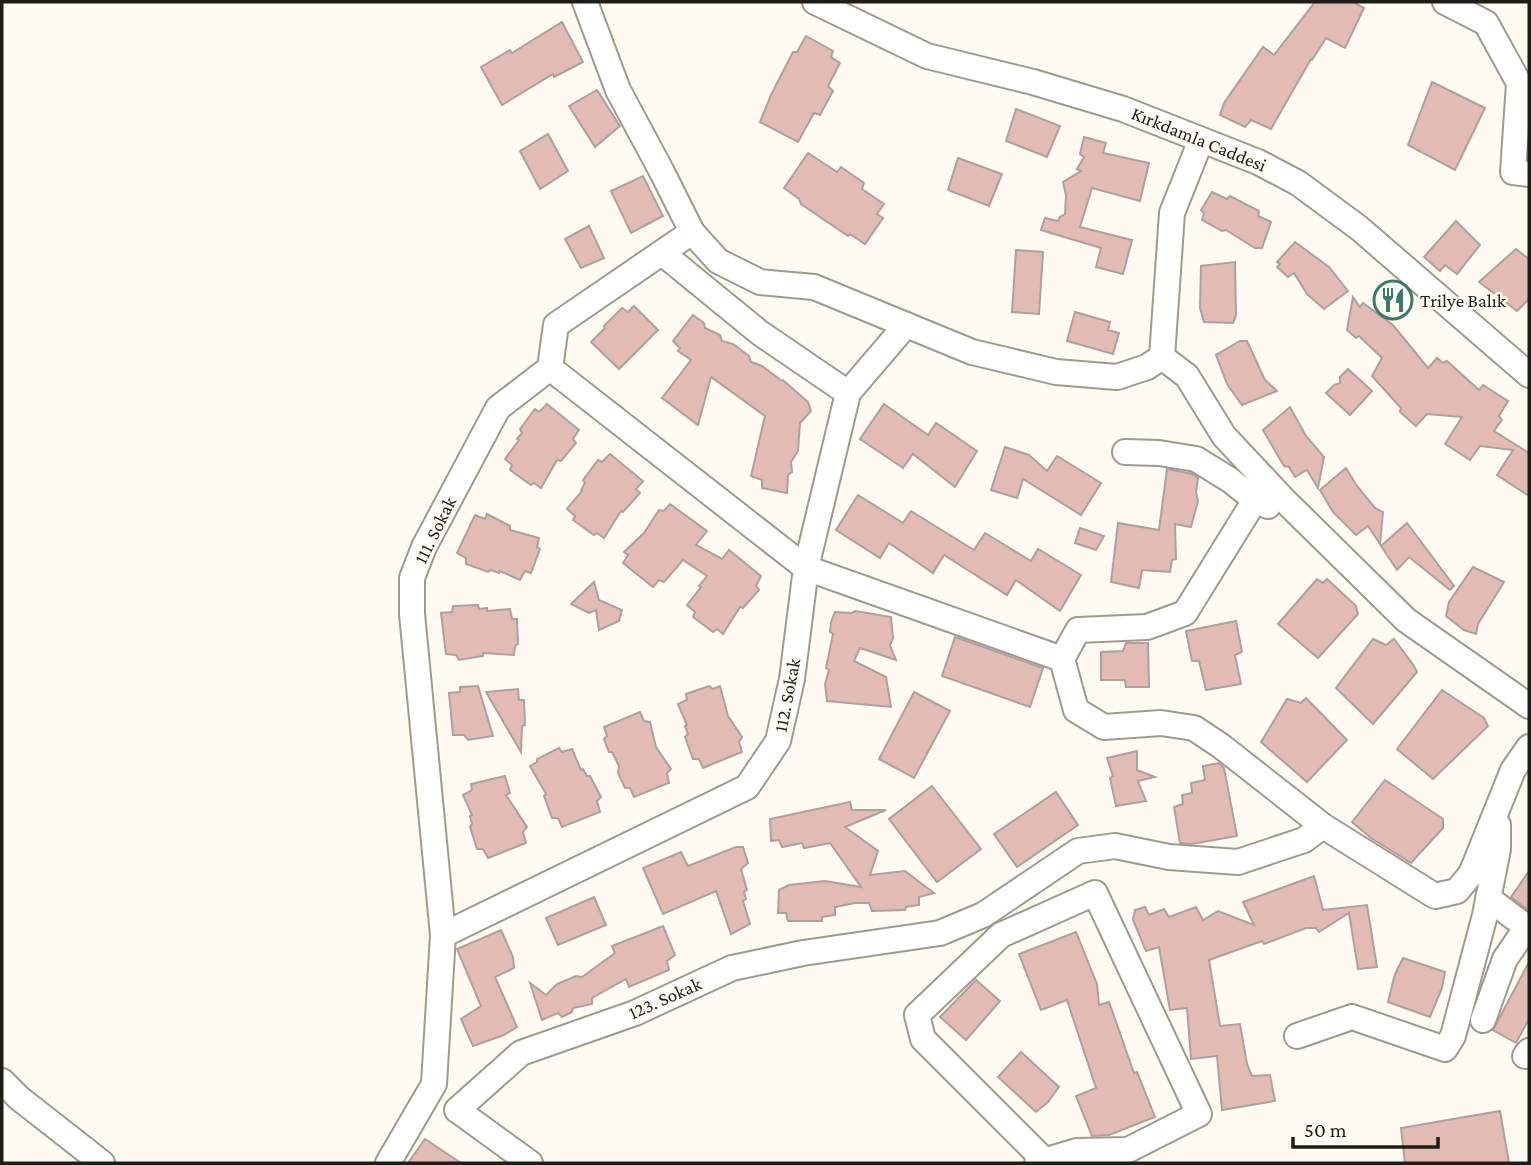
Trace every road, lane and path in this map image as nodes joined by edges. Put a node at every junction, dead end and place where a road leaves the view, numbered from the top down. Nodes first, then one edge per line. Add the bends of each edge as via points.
1 (585, 2) edge
2 (815, 2) edge
3 (1445, 2) edge
4 (1201, 140) junction
5 (1521, 173) edge
6 (692, 232) junction
7 (662, 253) junction
8 (906, 325) junction
9 (1162, 357) junction
10 (550, 368) junction
11 (1529, 375) edge
12 (848, 393) junction
13 (1125, 452) dead end
14 (1255, 500) junction
15 (806, 568) junction
16 (1406, 620) junction
17 (1062, 659) junction
18 (1529, 706) edge
19 (1529, 747) edge
20 (1498, 807) junction
21 (1323, 826) junction
22 (1488, 898) junction
23 (983, 915) junction
24 (1528, 928) edge
25 (443, 935) junction
26 (1000, 935) junction
27 (1483, 1020) dead end
28 (1297, 1036) dead end
29 (434, 1084) junction
30 (8, 1093) edge
31 (457, 1110) junction
32 (1040, 1162) edge
33 (102, 1163) edge
34 (388, 1163) edge
35 (530, 1163) edge

1 - 6 street via 618,90
2 - 4 street, Kırkdamla Caddesi via 927,56 1123,109
3 - 5 street via 1486,23 1519,83
4 - 9 street via 1172,213
4 - 11 street, Kırkdamla Caddesi via 1298,183 1359,228
6 - 7 street
6 - 8 street via 718,261 760,282 814,287
7 - 10 street via 556,325
7 - 12 street via 760,333
8 - 9 street via 972,352 1056,372 1118,377
8 - 12 street, 112. Sokak
9 - 16 street via 1187,376 1233,446
10 - 15 street
10 - 25 street, 111. Sokak via 498,408 412,578
12 - 15 street, 112. Sokak
13 - 14 street via 1196,459
14 - 16 street via 1267,505
14 - 17 street via 1185,613 1147,627 1078,630
15 - 17 street
15 - 25 street, 112. Sokak via 792,679 778,741 747,787
16 - 18 street
17 - 21 street via 1076,710 1104,727 1161,723 1194,728
19 - 20 street via 1513,770
20 - 21 street via 1471,874 1457,891 1435,896
20 - 22 street via 1498,849
21 - 23 street, 123. Sokak via 1304,840 1238,862 1169,858 1115,846 1078,851
22 - 24 street
22 - 28 street via 1454,1036 1445,1049 1352,1017
23 - 26 street
23 - 31 street, 123. Sokak via 940,933 732,968 635,1013 520,1053
24 - 27 street via 1505,959
25 - 29 street, 111. Sokak
26 - 32 street via 917,1015 923,1039
26 - 32 street via 1095,893 1199,1114 1128,1150 1077,1152
29 - 31 street
29 - 34 street
30 - 33 street
31 - 35 street

